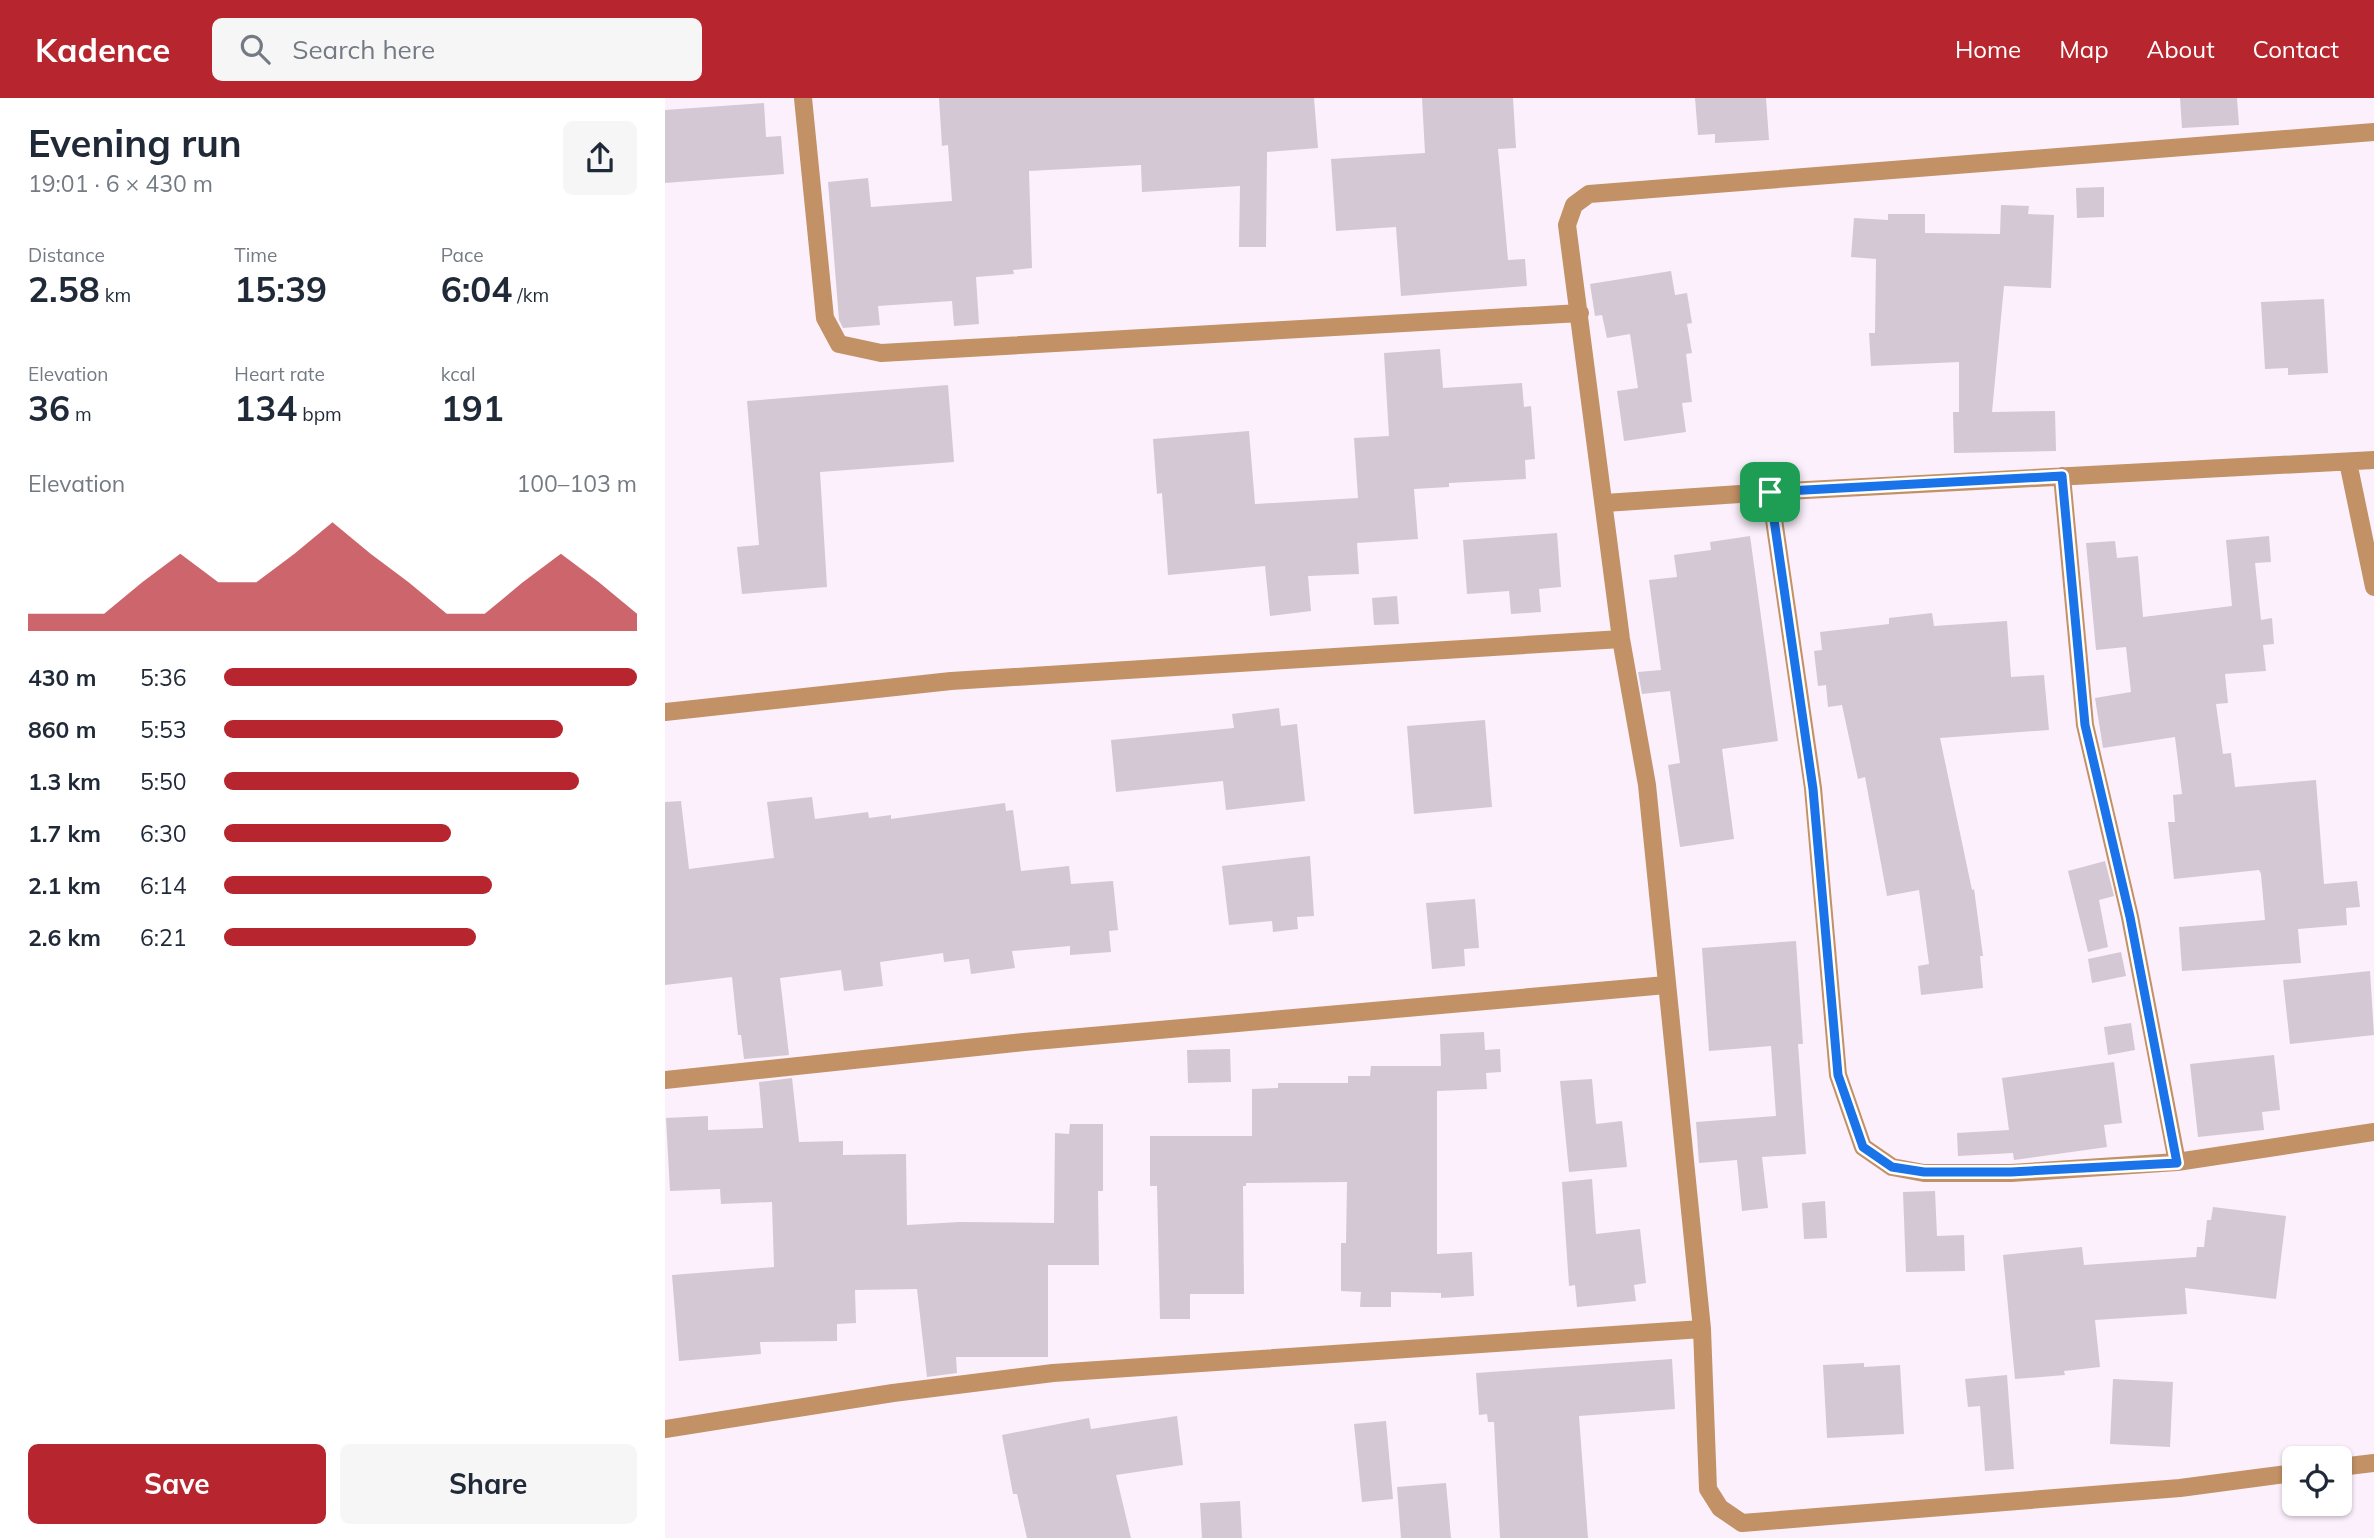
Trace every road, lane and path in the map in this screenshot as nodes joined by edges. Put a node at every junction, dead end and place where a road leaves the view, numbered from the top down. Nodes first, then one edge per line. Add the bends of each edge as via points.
1 (803, 98) edge
2 (2374, 132) edge
3 (1580, 313) junction
4 (2374, 460) edge
5 (2348, 462) junction
6 (2062, 476) junction
7 (1770, 492) junction
8 (1605, 503) junction
9 (2374, 587) edge
10 (1621, 639) junction
11 (665, 712) edge
12 (1666, 985) junction
13 (665, 1080) edge
14 (2374, 1132) edge
15 (2177, 1163) junction
16 (1702, 1329) junction
17 (665, 1429) edge
18 (2374, 1463) edge
19 (2352, 1466) edge
20 (2282, 1475) edge

1 - 3 street via 825,318 839,344 881,353
2 - 3 street via 1589,194 1574,205 1567,225
3 - 8 street
4 - 5 street
5 - 6 street
5 - 9 street
6 - 7 street
6 - 15 street via 2085,725 2130,917
7 - 8 street
7 - 15 street via 1813,789 1838,1075 1863,1147 1892,1167 1924,1172
8 - 10 street
10 - 11 street via 951,681
10 - 12 street via 1647,785
12 - 13 street via 1024,1042
12 - 16 street
14 - 15 street
16 - 17 street via 1053,1373
16 - 20 street via 1708,1489 1720,1508 1742,1523 2180,1488
18 - 19 street

